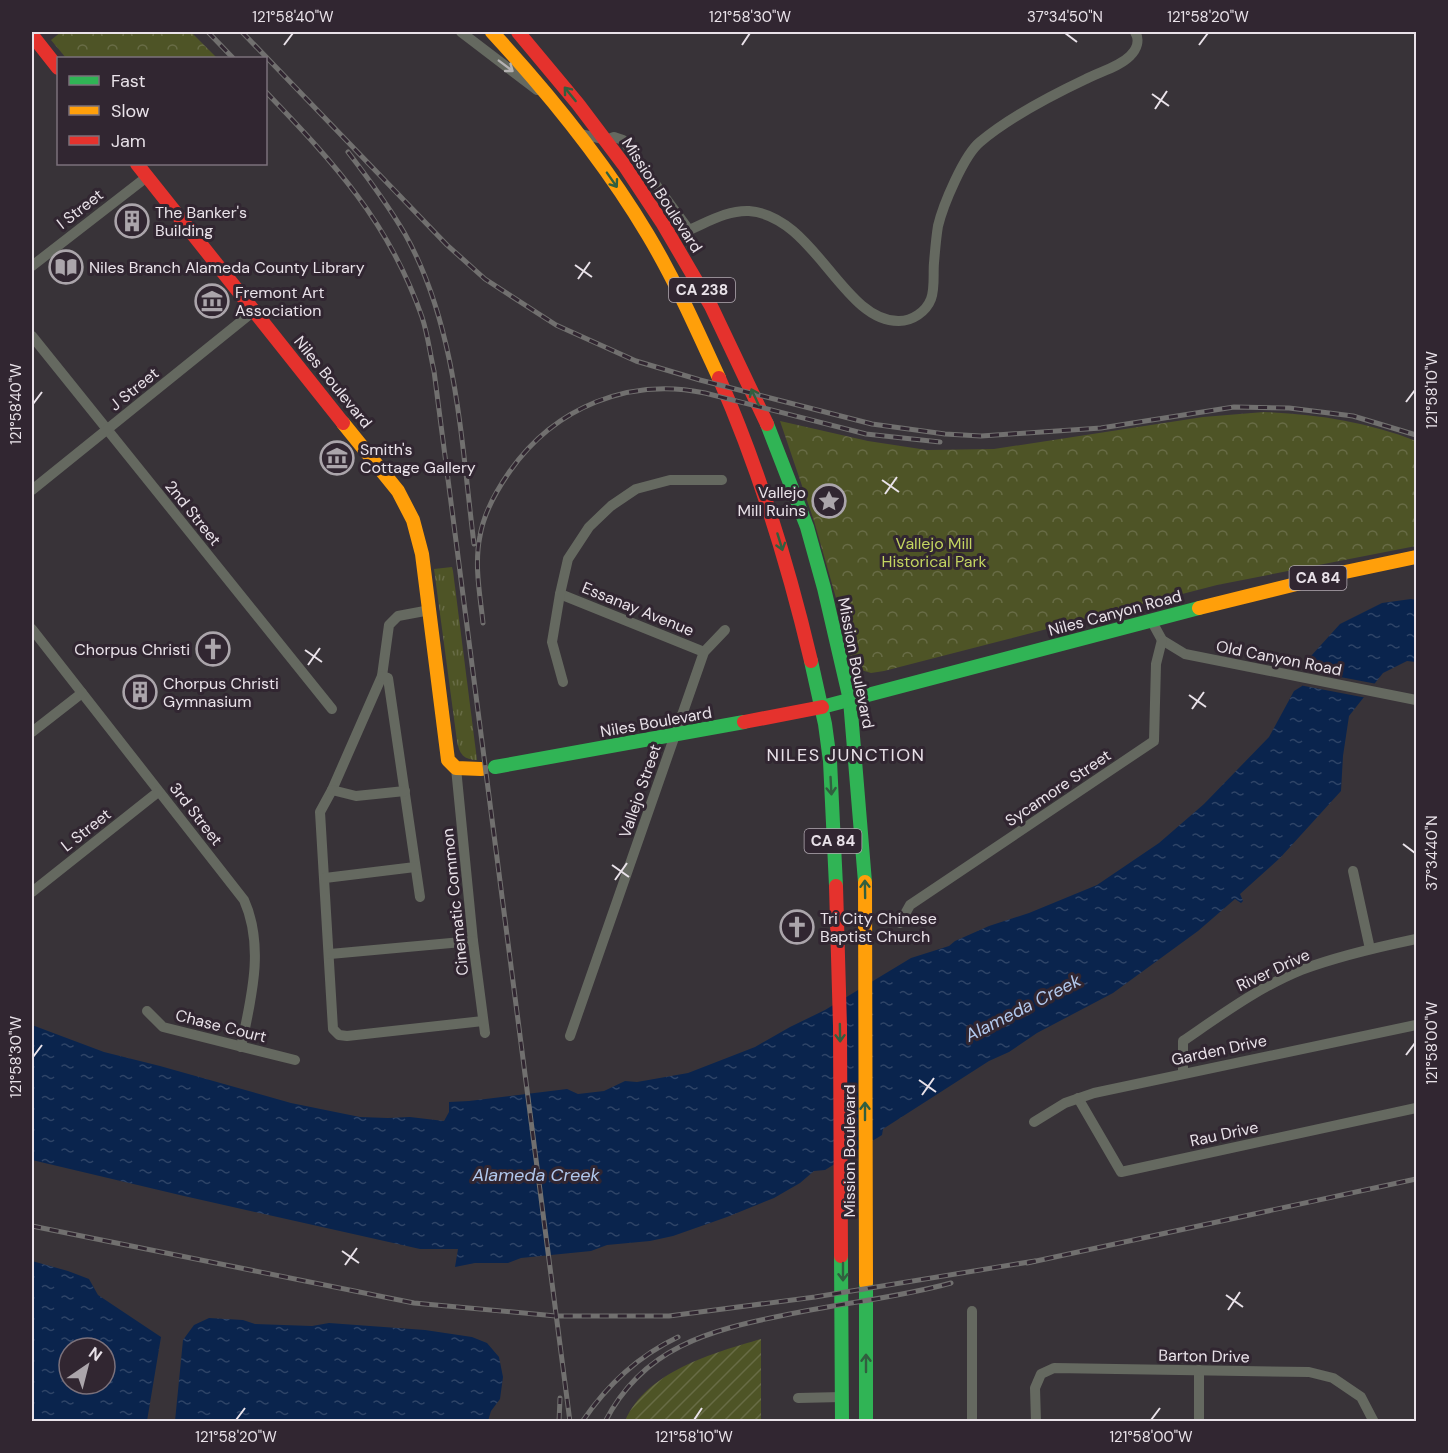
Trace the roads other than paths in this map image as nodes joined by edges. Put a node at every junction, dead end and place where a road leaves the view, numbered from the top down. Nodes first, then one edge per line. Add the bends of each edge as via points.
1 (461, 32) edge
2 (492, 32) edge
3 (518, 32) edge
4 (1135, 32) edge
5 (32, 35) edge
6 (531, 46) junction
7 (516, 59) junction
8 (57, 67) edge
9 (551, 100) junction
10 (577, 133) junction
11 (606, 140) junction
12 (138, 165) edge
13 (148, 176) junction
14 (32, 266) edge
15 (254, 311) junction
16 (32, 336) edge
17 (107, 430) junction
18 (722, 480) dead end
19 (32, 490) edge
20 (1416, 557) edge
21 (560, 594) junction
22 (430, 610) junction
23 (1151, 620) junction
24 (32, 629) edge
25 (725, 630) dead end
26 (1162, 640) junction
27 (704, 652) junction
28 (382, 676) junction
29 (563, 682) dead end
30 (82, 693) junction
31 (850, 700) junction
32 (1416, 700) edge
33 (822, 707) junction
34 (332, 709) dead end
35 (32, 732) edge
36 (674, 736) junction
37 (456, 768) junction
38 (332, 789) junction
39 (405, 791) junction
40 (159, 792) junction
41 (415, 867) junction
42 (1353, 871) dead end
43 (325, 878) junction
44 (32, 892) edge
45 (420, 897) dead end
46 (900, 923) dead end
47 (1416, 939) edge
48 (473, 941) junction
49 (1370, 949) junction
50 (330, 954) junction
51 (147, 1011) dead end
52 (483, 1021) junction
53 (1416, 1025) edge
54 (485, 1033) dead end
55 (570, 1036) dead end
56 (241, 1047) junction
57 (295, 1060) dead end
58 (1183, 1073) junction
59 (1078, 1098) junction
60 (1416, 1108) edge
61 (1034, 1122) dead end
62 (972, 1311) dead end
63 (1199, 1370) junction
64 (842, 1397) junction
65 (798, 1398) dead end
66 (842, 1422) edge
67 (866, 1422) edge
68 (972, 1422) edge
69 (1036, 1422) edge
70 (1199, 1422) edge
71 (1374, 1422) edge

1 -> 9 street
2 - 7 main road, Mission Boulevard / CA 238
3 - 6 main road, Mission Boulevard / CA 238
4 - 11 street via 1137,46 1130,57 1009,121 978,143 955,179 939,225 931,298 907,321 895,321 867,309 806,242 769,215 729,213 689,230 627,144 619,137
5 - 8 main road
6 - 7 main road
11 -> 6 main road, Mission Boulevard / CA 238
7 - 9 main road, Mission Boulevard / CA 238
9 - 10 main road, Mission Boulevard / CA 238
10 - 11 street
10 -> 33 main road, Mission Boulevard / CA 238 via 657,250 714,366 780,541
31 -> 11 main road, Mission Boulevard / CA 238 via 807,527 763,414 688,265
12 - 13 main road, Niles Boulevard
13 - 14 street, I Street
13 - 15 main road, Niles Boulevard
15 - 17 street, J Street
15 - 22 main road, Niles Boulevard via 398,491 413,520
16 - 17 street, 2nd Street
17 - 19 street, J Street
17 - 34 street, 2nd Street
18 - 21 street via 670,480 636,489 611,506 589,527 568,559
20 - 23 main road, Niles Canyon Road / CA 84 via 1366,565
21 - 27 street, Essanay Avenue
21 - 29 street via 552,642
22 - 28 street via 398,616 388,625
22 - 37 main road, Niles Boulevard via 448,760
23 - 26 street
23 - 31 main road, Niles Canyon Road / CA 84
24 - 30 street, 3rd Street
25 - 27 street, Vallejo Street
26 - 32 street, Old Canyon Road via 1185,654
26 - 46 street, Sycamore Street via 1156,664 1154,741 910,905
27 - 36 street, Vallejo Street
28 - 38 street
28 - 39 street via 388,678
30 - 35 street
30 - 40 street, 3rd Street
31 - 33 main road, Niles Canyon Road / CA 84
67 -> 31 main road, Mission Boulevard / CA 84 via 866,958 862,831
33 - 36 main road, Niles Boulevard
33 -> 64 main road, Mission Boulevard / CA 84 via 830,762 839,975
36 - 37 main road, Niles Boulevard via 488,768
36 - 55 street, Vallejo Street
37 - 48 street, Cinematic Common
38 - 39 street via 356,796
38 - 43 street via 320,812
39 - 41 street
40 - 44 street, L Street
40 - 56 street, 3rd Street via 249,911 255,973
41 - 43 street
41 - 45 street
42 - 49 street
43 - 50 street
47 - 49 street, River Drive
48 - 50 street
48 - 52 street, Cinematic Common
49 - 58 street, River Drive via 1300,971 1237,1004 1183,1041
50 - 52 street via 333,1029 339,1035
51 - 56 street, Chase Court via 163,1027
52 - 54 street, Cinematic Common
53 - 58 street, Garden Drive
56 - 57 street, Chase Court
58 - 59 street, Garden Drive
59 - 60 street, Rau Drive via 1120,1172
59 - 61 street, Garden Drive
62 - 68 street
63 - 69 street, Barton Drive via 1054,1368 1041,1374 1035,1388
63 - 70 street
63 - 71 street, Barton Drive via 1309,1372 1333,1378 1361,1397
64 - 65 street
64 - 66 main road, Mission Boulevard / CA 84

